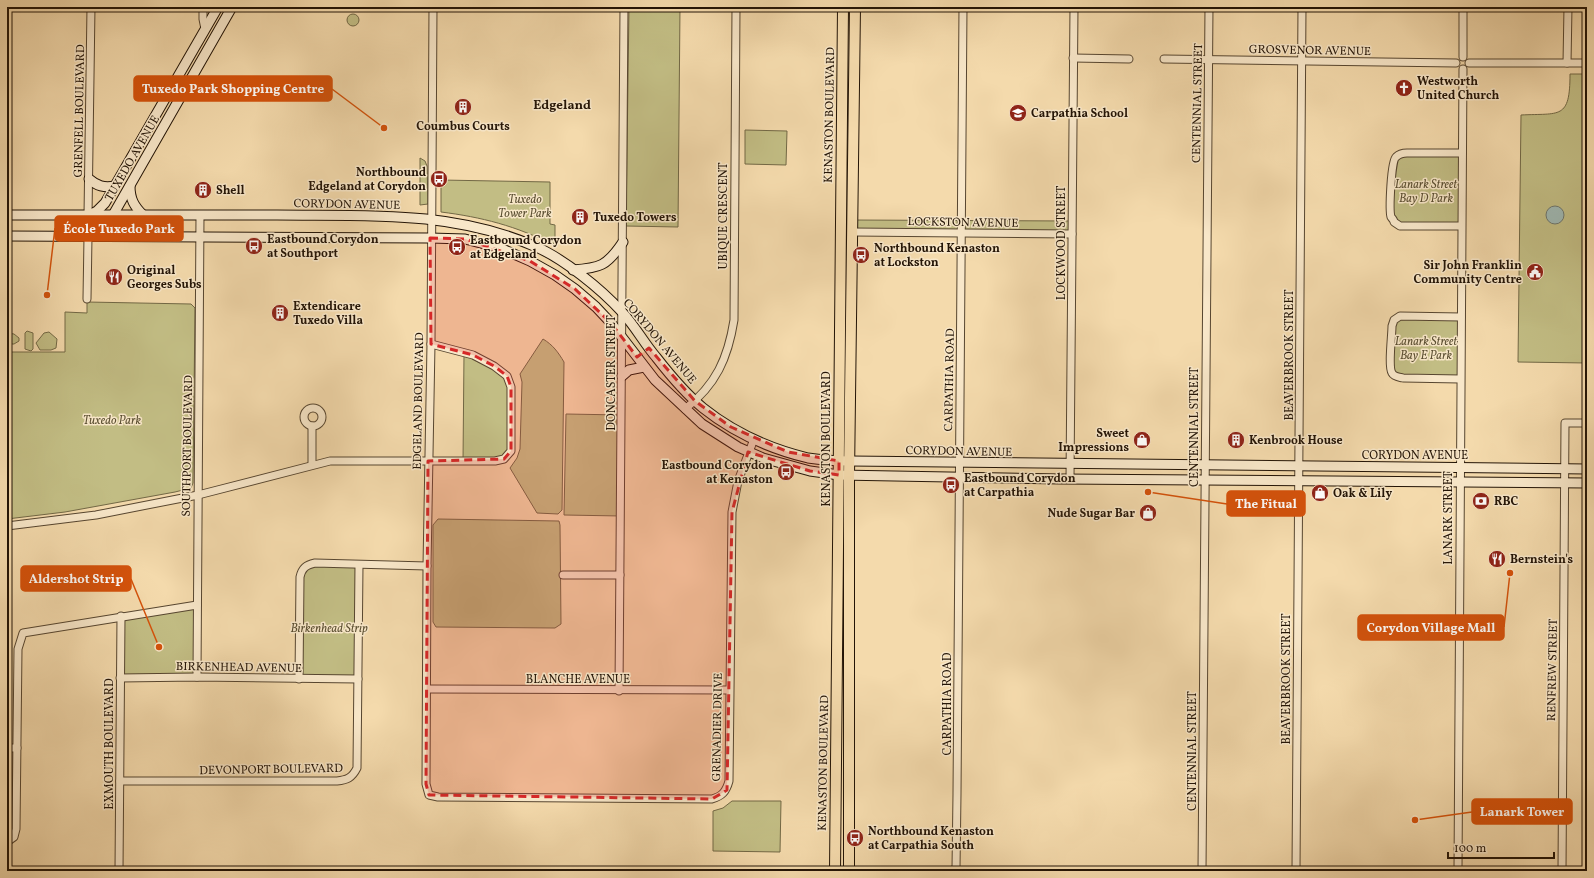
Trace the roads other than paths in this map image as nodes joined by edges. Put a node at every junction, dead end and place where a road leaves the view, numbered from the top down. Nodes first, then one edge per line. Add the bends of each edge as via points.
1 (91, 7) edge
2 (203, 7) edge
3 (218, 7) edge
4 (232, 7) edge
5 (433, 7) edge
6 (624, 7) edge
7 (736, 7) edge
8 (843, 7) edge
9 (855, 7) edge
10 (963, 7) edge
11 (1074, 7) edge
12 (1209, 7) edge
13 (1302, 7) edge
14 (1463, 7) edge
15 (1568, 7) edge
16 (205, 29) junction
17 (1463, 57) junction
18 (1073, 58) junction
19 (1129, 59) dead end
20 (1164, 59) dead end
21 (1209, 60) junction
22 (1302, 61) junction
23 (1456, 63) junction
24 (1469, 63) junction
25 (1567, 63) junction
26 (1587, 63) edge
27 (1463, 69) junction
28 (1462, 153) junction
29 (89, 178) junction
30 (115, 186) junction
31 (130, 186) junction
32 (7, 215) edge
33 (88, 215) junction
34 (113, 215) junction
35 (143, 215) junction
36 (200, 215) junction
37 (430, 219) junction
38 (1461, 226) junction
39 (853, 232) junction
40 (962, 233) junction
41 (1072, 234) junction
42 (7, 236) edge
43 (45, 236) junction
44 (88, 237) junction
45 (200, 237) junction
46 (430, 238) junction
47 (622, 242) junction
48 (573, 270) junction
49 (604, 295) junction
50 (88, 299) dead end
51 (594, 306) junction
52 (622, 312) junction
53 (1461, 317) junction
54 (622, 338) junction
55 (431, 344) junction
56 (649, 348) junction
57 (637, 357) junction
58 (644, 367) junction
59 (622, 376) junction
60 (1460, 379) junction
61 (696, 401) junction
62 (685, 409) junction
63 (1587, 423) edge
64 (312, 426) dead end
65 (754, 439) junction
66 (748, 452) junction
67 (844, 461) junction
68 (428, 462) junction
69 (959, 463) junction
70 (312, 464) junction
71 (1070, 464) junction
72 (1205, 465) junction
73 (1299, 466) junction
74 (1460, 468) junction
75 (1565, 468) junction
76 (1587, 469) edge
77 (844, 475) junction
78 (959, 477) junction
79 (1070, 479) junction
80 (1205, 480) junction
81 (1299, 481) junction
82 (1460, 482) junction
83 (1564, 482) junction
84 (1587, 483) edge
85 (198, 495) junction
86 (7, 526) edge
87 (359, 565) junction
88 (427, 566) junction
89 (563, 575) dead end
90 (620, 575) junction
91 (197, 605) junction
92 (121, 616) junction
93 (197, 677) junction
94 (120, 678) junction
95 (299, 679) junction
96 (358, 679) junction
97 (427, 689) junction
98 (619, 690) junction
99 (729, 690) junction
100 (7, 748) edge
101 (17, 748) junction
102 (120, 781) junction
103 (429, 795) joint
104 (7, 842) edge
105 (119, 871) edge
106 (835, 871) edge
107 (850, 871) edge
108 (864, 871) edge
109 (951, 871) edge
110 (1202, 871) edge
111 (1296, 871) edge
112 (1458, 871) edge
113 (1562, 871) edge

1 - 29 street, GRENFELL BOULEVARD
2 - 16 street
3 - 16 main road, TUXEDO AVENUE
4 - 31 main road, TUXEDO AVENUE
5 - 37 street, EDGELAND BOULEVARD
6 - 47 street, DONCASTER STREET
7 - 61 street, UBIQUE CRESCENT via 734,320 726,356 716,375
8 - 67 main road, KENASTON BOULEVARD
9 - 39 main road, KENASTON BOULEVARD
10 - 40 street, CARPATHIA ROAD
11 - 18 street, LOCKWOOD STREET
12 - 21 street, CENTENNIAL STREET
13 - 22 street, BEAVERBROOK STREET
14 - 17 street
15 - 25 street
16 - 30 main road, TUXEDO AVENUE
17 - 23 street
17 - 24 street
18 - 19 street
18 - 41 street, LOCKWOOD STREET
20 - 21 street, GROSVENOR AVENUE
21 - 22 street, GROSVENOR AVENUE
21 - 72 street, CENTENNIAL STREET
22 - 23 street, GROSVENOR AVENUE
22 - 73 street, BEAVERBROOK STREET
23 - 27 street
24 - 25 street
24 - 27 street
25 - 26 street
27 - 28 street, LANARK STREET
28 - 38 street, LANARK STREET
28 - 38 street via 1408,153 1396,157 1392,162 1391,212 1394,222 1400,226
29 - 30 main road via 99,186
29 - 33 street, GRENFELL BOULEVARD
30 - 33 main road, TUXEDO AVENUE via 106,203
31 - 34 main road, TUXEDO AVENUE
31 - 35 main road via 134,207
32 - 33 main road, CORYDON AVENUE
33 - 34 main road, CORYDON AVENUE
34 - 35 main road, CORYDON AVENUE
34 - 43 main road, TUXEDO AVENUE via 97,227 56,230
35 - 36 main road, CORYDON AVENUE
36 - 37 main road, CORYDON AVENUE via 400,216
36 - 45 street, SOUTHPORT BOULEVARD
37 - 46 street, EDGELAND BOULEVARD
37 - 48 main road, CORYDON AVENUE via 468,224 503,233 536,247
38 - 53 street, LANARK STREET
39 - 40 street, LOCKSTON AVENUE
39 - 67 main road, KENASTON BOULEVARD
40 - 41 street, LOCKSTON AVENUE
40 - 69 street, CARPATHIA ROAD
41 - 71 street, LOCKWOOD STREET
42 - 43 main road
43 - 44 main road
44 - 45 main road
44 - 50 street
45 - 46 main road
45 - 85 street, SOUTHPORT BOULEVARD
46 - 51 main road via 465,239 500,248 530,261 576,289
46 - 55 street, EDGELAND BOULEVARD
47 - 48 main road via 614,256 604,264
47 - 52 street, DONCASTER STREET
48 - 49 main road, CORYDON AVENUE
49 - 51 main road
49 - 52 main road, CORYDON AVENUE
51 - 54 main road
52 - 54 street, DONCASTER STREET
52 - 56 main road, CORYDON AVENUE
53 - 60 street, LANARK STREET
53 - 60 street via 1400,316 1394,320 1390,366 1392,373 1403,378
54 - 57 main road
54 - 59 street, DONCASTER STREET
55 - 68 street, EDGELAND BOULEVARD
55 - 68 street via 473,355 507,376 511,387 511,451 504,459 494,461
56 - 57 main road
56 - 61 main road, CORYDON AVENUE via 672,377
57 - 58 main road
58 - 59 main road via 629,370
58 - 62 main road
59 - 90 street, DONCASTER STREET
60 - 74 street, LANARK STREET
61 - 62 street, UBIQUE CRESCENT
61 - 65 main road, CORYDON AVENUE via 731,427
62 - 66 main road via 702,424
63 - 75 street, RENFREW STREET via 1565,423
64 - 70 street
65 - 66 street, GRENADIER DRIVE
65 - 67 main road, CORYDON AVENUE via 809,458
66 - 77 main road via 810,471
66 - 99 street, GRENADIER DRIVE via 735,492 732,512
67 - 69 main road, CORYDON AVENUE
67 - 77 main road, KENASTON BOULEVARD
68 - 70 street via 330,460
68 - 88 street, EDGELAND BOULEVARD
69 - 71 main road, CORYDON AVENUE
69 - 78 street, CARPATHIA ROAD
70 - 85 street
71 - 72 main road, CORYDON AVENUE
71 - 79 street, LOCKWOOD STREET
72 - 73 main road, CORYDON AVENUE
72 - 80 street, CENTENNIAL STREET
73 - 74 main road, CORYDON AVENUE
73 - 81 street, BEAVERBROOK STREET
74 - 75 main road, CORYDON AVENUE
74 - 82 street, LANARK STREET
75 - 76 main road, CORYDON AVENUE
75 - 83 street, RENFREW STREET
77 - 78 main road
77 - 106 main road, KENASTON BOULEVARD
77 - 107 main road, KENASTON BOULEVARD
78 - 79 main road
78 - 109 street, CARPATHIA ROAD via 956,868
79 - 80 main road
80 - 81 main road
80 - 110 street, CENTENNIAL STREET
81 - 82 main road
81 - 111 street, BEAVERBROOK STREET
82 - 83 main road
82 - 112 street, LANARK STREET
83 - 84 main road
83 - 113 street, RENFREW STREET
85 - 86 street via 96,515
85 - 91 street, SOUTHPORT BOULEVARD
87 - 88 street
87 - 95 street via 315,563 307,565 302,570
87 - 96 street, DEVONPORT BOULEVARD
88 - 97 street, EDGELAND BOULEVARD
89 - 90 street
90 - 98 street, DONCASTER STREET
91 - 92 street
91 - 93 street, SOUTHPORT BOULEVARD
92 - 94 street, EXMOUTH BOULEVARD
92 - 101 street via 23,633 18,649
93 - 94 street, BIRKENHEAD AVENUE
93 - 95 street, BIRKENHEAD AVENUE
94 - 102 street, EXMOUTH BOULEVARD
95 - 96 street, BIRKENHEAD AVENUE
96 - 102 street, DEVONPORT BOULEVARD via 357,768 348,780
97 - 98 street, BLANCHE AVENUE
97 - 103 street, EDGELAND BOULEVARD via 426,784
98 - 99 street, BLANCHE AVENUE
99 - 103 street, GRENADIER DRIVE via 729,781 727,790 719,797 712,799
100 - 101 street
101 - 104 street via 16,829 14,837
102 - 105 street, EXMOUTH BOULEVARD
107 - 108 street

